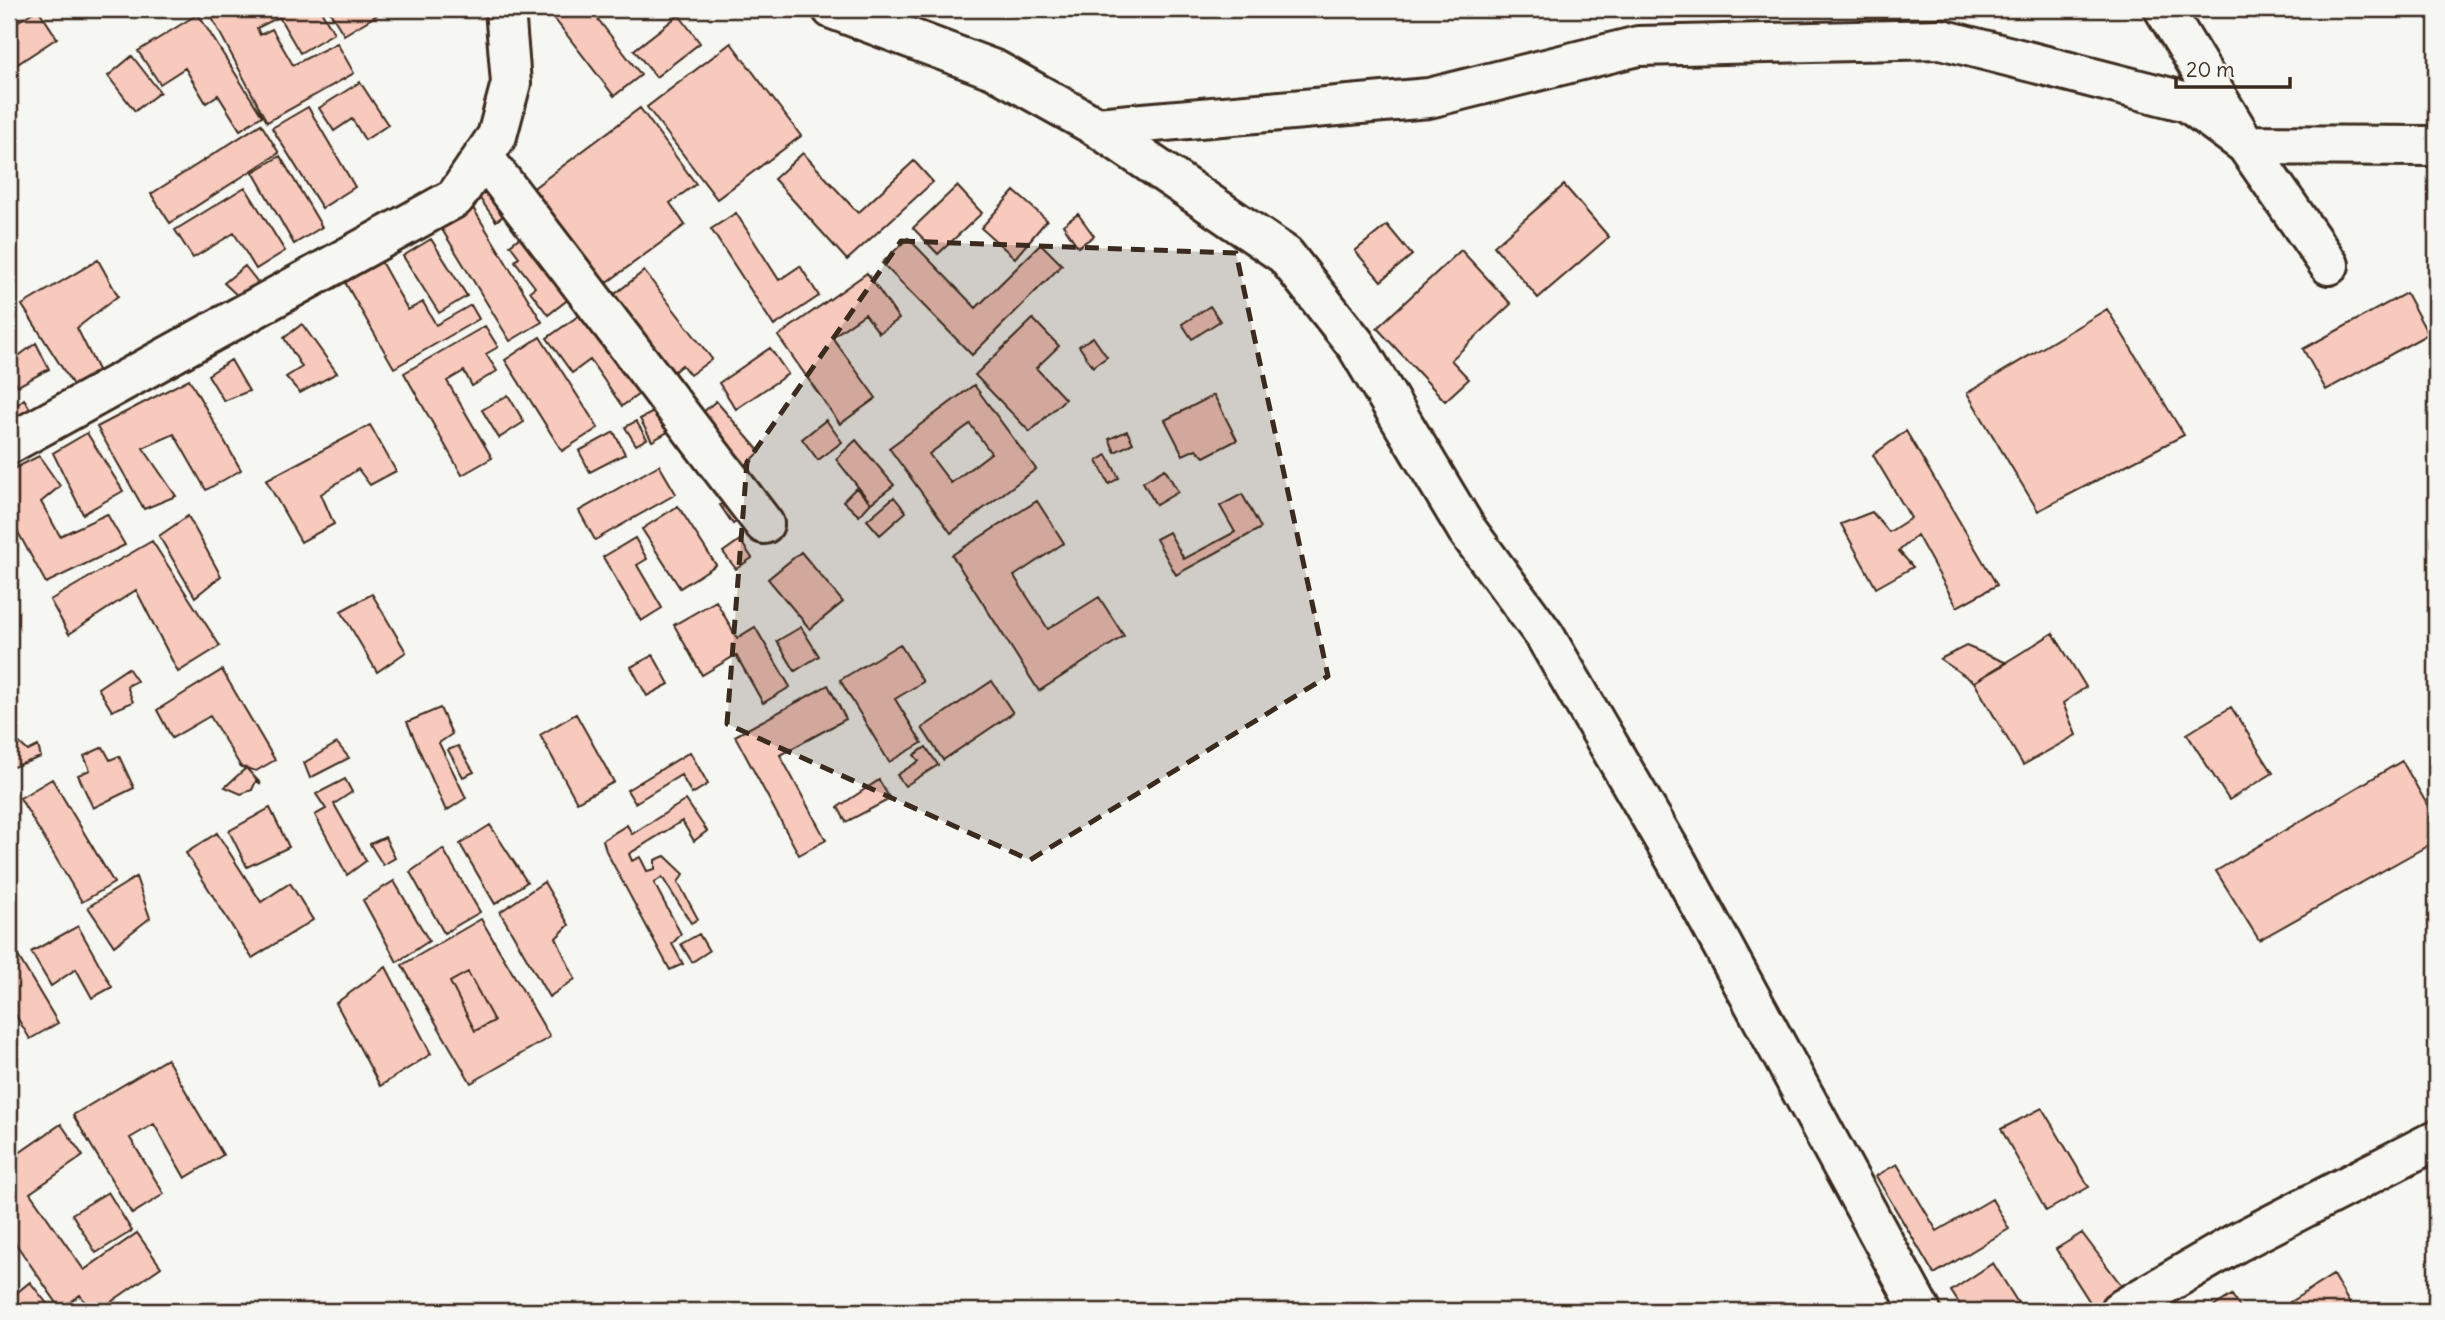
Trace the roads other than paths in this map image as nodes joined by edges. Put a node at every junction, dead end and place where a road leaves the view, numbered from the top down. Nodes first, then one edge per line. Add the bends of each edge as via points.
1 (505, 9) edge
2 (832, 9) edge
3 (2164, 9) edge
4 (1097, 127) junction
5 (2246, 145) junction
6 (2436, 146) edge
7 (483, 156) junction
8 (2329, 265) dead end
9 (9, 444) edge
10 (764, 524) dead end
11 (2436, 1140) edge
12 (1922, 1311) edge
13 (2119, 1311) edge

1 - 7 street via 512,82 497,136
2 - 4 street via 995,69
3 - 5 street
4 - 5 street via 1429,98 1638,46 1941,39 2187,102
4 - 12 street via 1285,255 1356,345 1467,530 1545,636 1613,750
5 - 6 street
5 - 8 street
7 - 9 street via 455,198
7 - 10 street
11 - 13 street via 2236,1243

